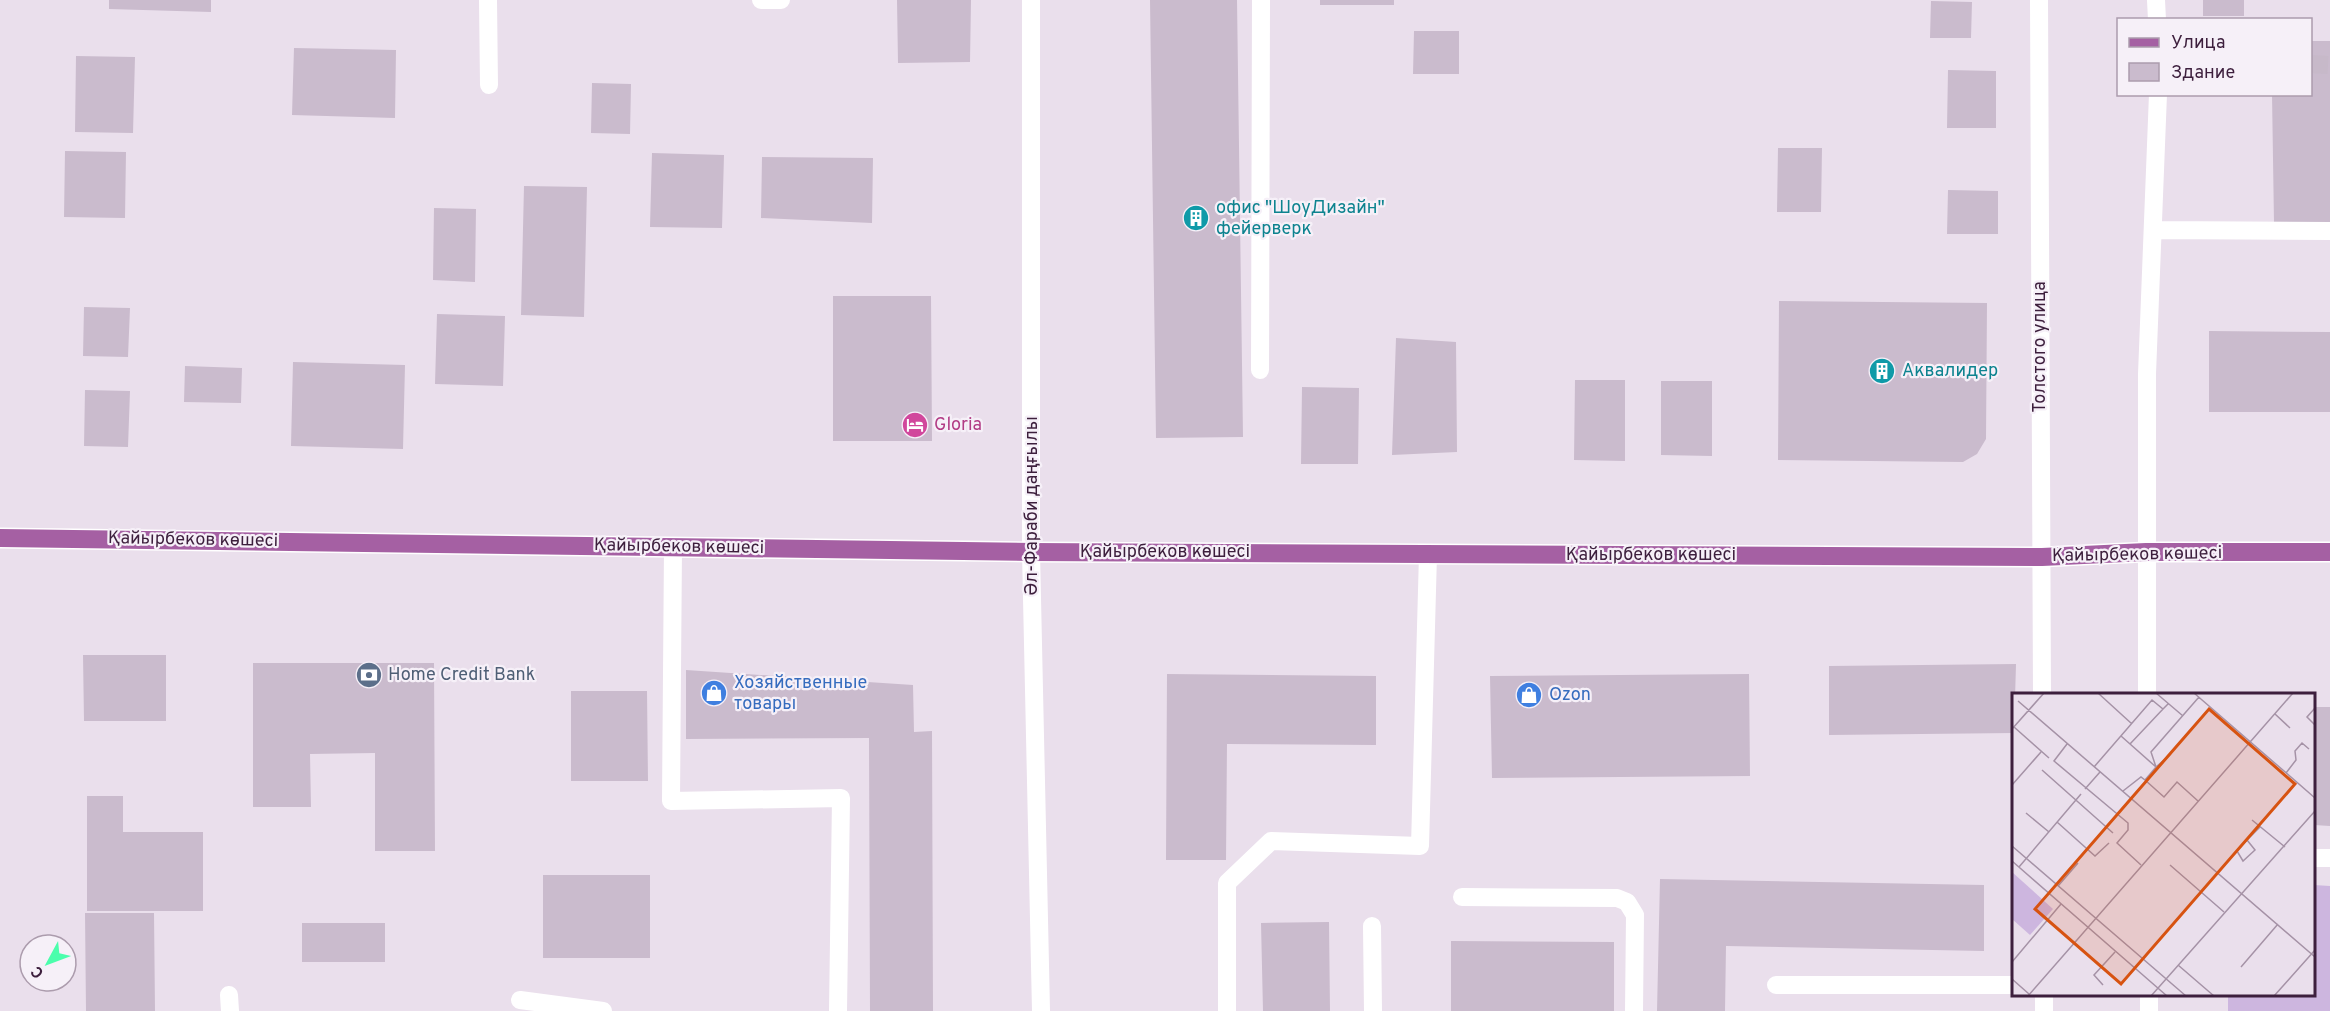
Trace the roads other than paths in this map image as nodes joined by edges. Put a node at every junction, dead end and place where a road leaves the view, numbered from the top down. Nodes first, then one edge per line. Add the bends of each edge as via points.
1 (488, 0) edge
2 (761, 0) edge
3 (781, 0) edge
4 (1031, 0) edge
5 (1261, 0) edge
6 (2039, 0) edge
7 (2156, 0) edge
8 (2157, 18) edge
9 (489, 85) dead end
10 (2158, 96) edge
11 (2154, 230) junction
12 (2330, 231) edge
13 (1260, 370) dead end
14 (0, 538) edge
15 (673, 547) junction
16 (1031, 552) junction
17 (2146, 552) junction
18 (2330, 552) edge
19 (1428, 554) junction
20 (2042, 557) junction
21 (2042, 693) edge
22 (2147, 693) edge
23 (1462, 897) dead end
24 (1372, 926) dead end
25 (1776, 985) dead end
26 (2012, 985) edge
27 (520, 1000) dead end
28 (603, 1011) edge
29 (838, 1011) edge
30 (1041, 1011) edge
31 (1227, 1011) edge
32 (1373, 1011) edge
33 (1634, 1011) edge

1 - 9 street
2 - 3 street
4 - 16 street, Әл-Фараби даңғылы
5 - 13 street
6 - 20 street, Толстого улица
7 - 8 street
10 - 11 street
11 - 12 street
11 - 17 street via 2147,374
14 - 15 main road, Қайырбеков көшесі
15 - 16 main road, Қайырбеков көшесі
15 - 29 street via 670,801 841,798
16 - 19 main road, Қайырбеков көшесі
16 - 30 street, Әл-Фараби даңғылы
17 - 18 main road, Қайырбеков көшесі
17 - 20 main road, Қайырбеков көшесі
17 - 22 street
19 - 20 main road, Қайырбеков көшесі
19 - 31 street via 1419,846 1271,841 1227,883
20 - 21 street, Толстого улица
23 - 33 street via 1617,898 1627,902 1635,915
24 - 32 street
25 - 26 street
27 - 28 street

